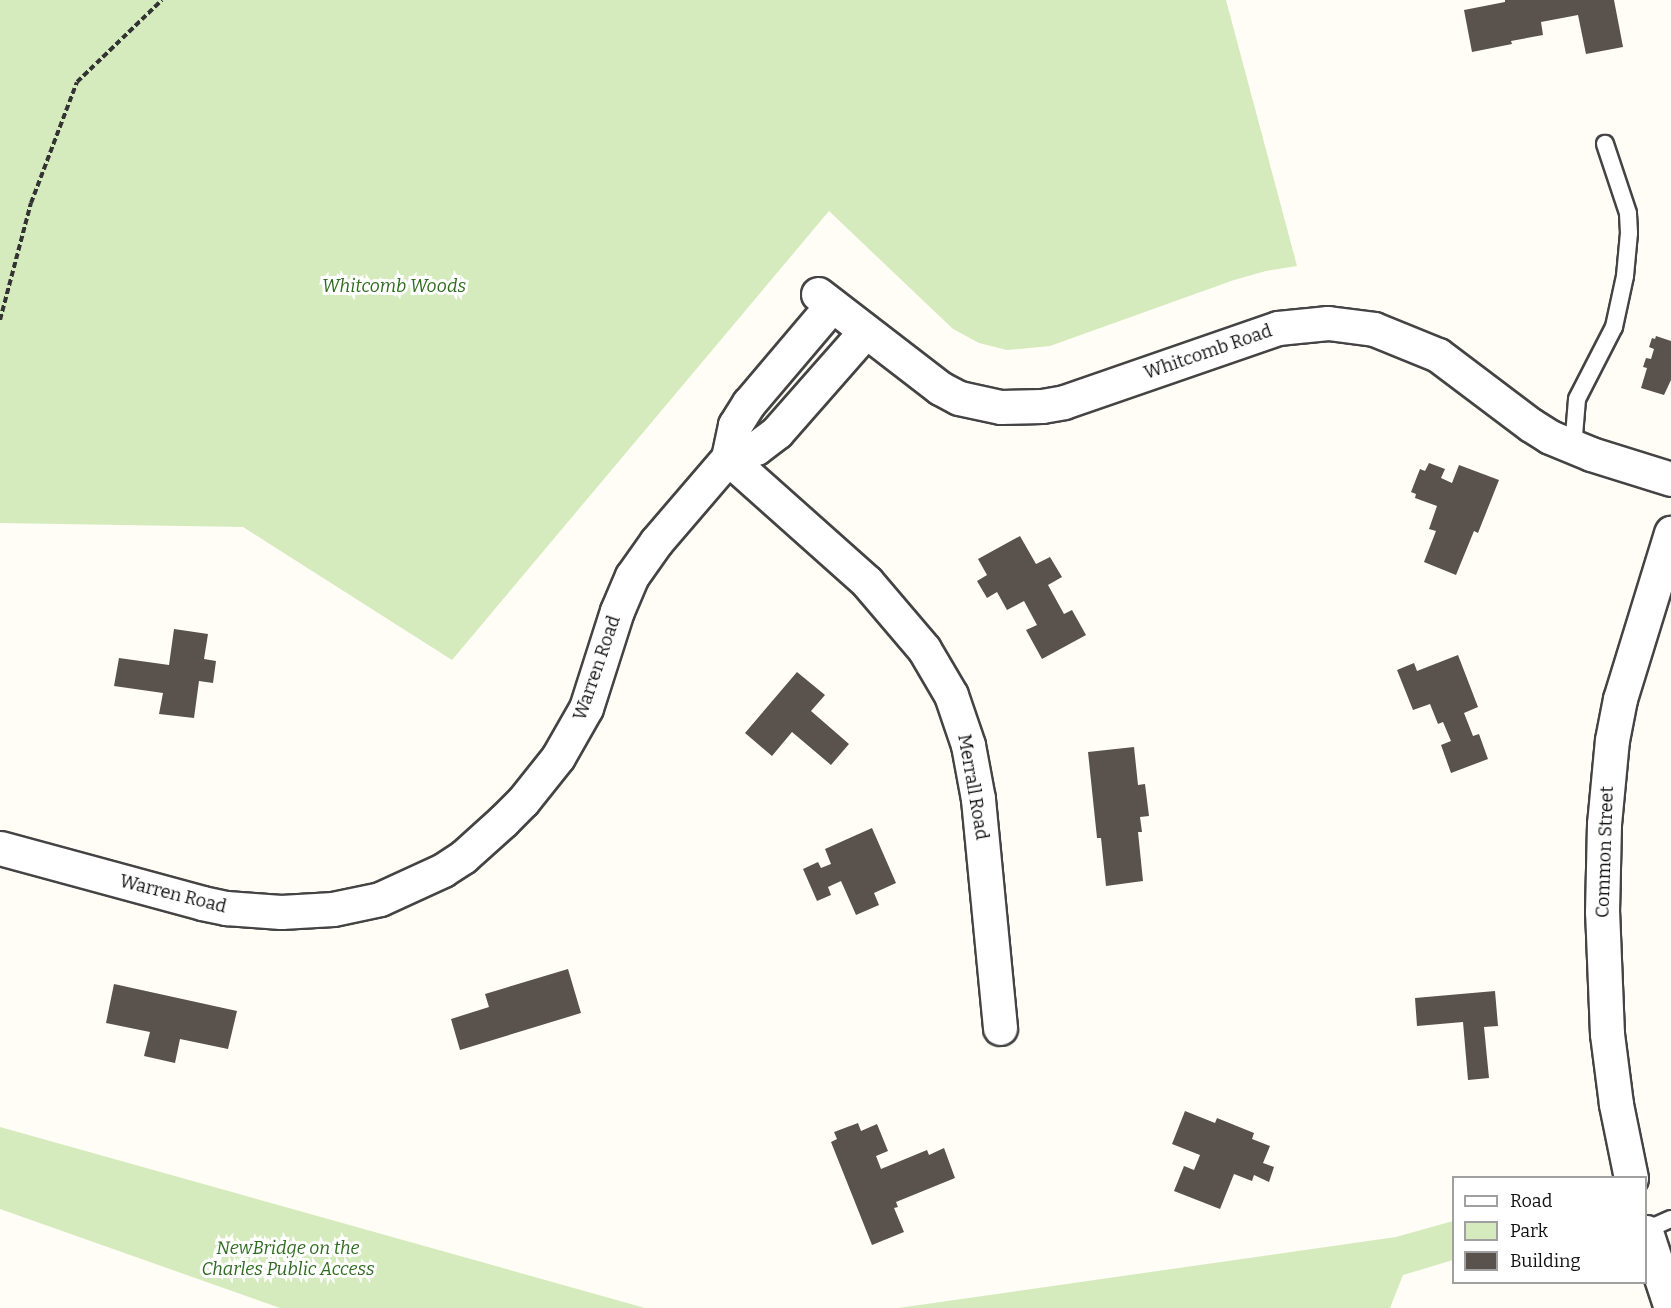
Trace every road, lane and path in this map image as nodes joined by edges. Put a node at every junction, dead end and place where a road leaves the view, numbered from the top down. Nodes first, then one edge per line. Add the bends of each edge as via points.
1 (162, 0) edge
2 (1605, 144) dead end
3 (825, 300) joint
4 (0, 320) edge
5 (865, 332) junction
6 (1573, 448) junction
7 (728, 458) junction
8 (1671, 479) edge
9 (1671, 532) edge
10 (0, 848) edge
11 (1000, 1028) dead end
12 (1631, 1176) edge
13 (1671, 1219) edge
14 (1647, 1231) edge
15 (1647, 1234) edge
16 (1670, 1306) edge

1 - 4 path via 77,82 31,203
2 - 6 lane via 1628,213 1625,276 1614,327 1577,399
3 - 5 street, Whitcomb Road
3 - 7 street, Warren Road via 748,403 735,425
5 - 6 street, Whitcomb Road via 940,388 980,404 1021,408 1086,396 1278,327 1352,325 1396,336 1438,355 1531,425
5 - 7 street, Warren Road via 777,432 756,448
6 - 8 street, Whitcomb Road
7 - 10 street, Warren Road via 632,576 586,708 558,757 523,801 483,840 423,881 356,905 306,912 255,911 178,897
7 - 11 street, Merrall Road via 867,582 912,633 951,695 968,745 978,799
9 - 12 street, Common Street via 1620,699 1604,824 1602,912 1607,1034
13 - 14 lane
15 - 16 street

